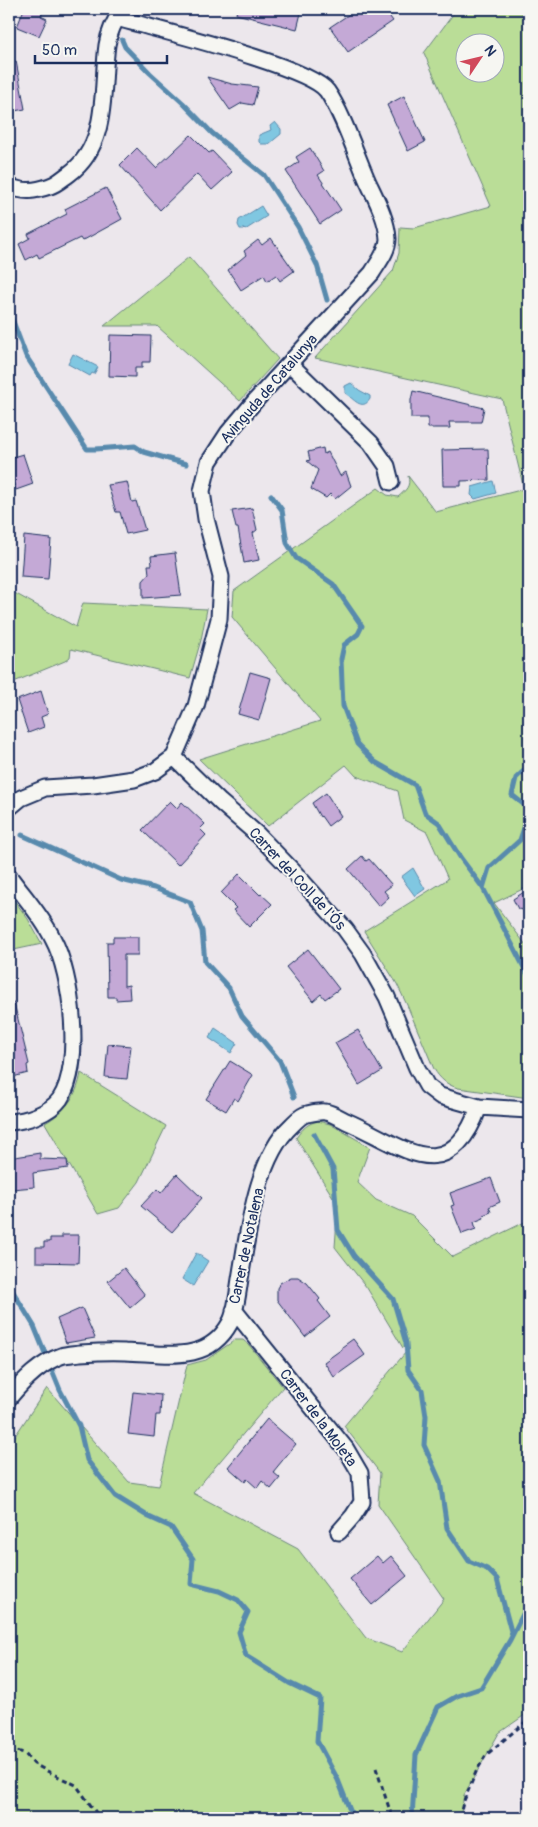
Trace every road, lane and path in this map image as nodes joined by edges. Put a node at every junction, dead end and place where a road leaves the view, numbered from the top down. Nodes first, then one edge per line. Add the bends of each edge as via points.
1 (120, 13) edge
2 (9, 186) edge
3 (290, 364) junction
4 (392, 482) dead end
5 (174, 757) junction
6 (9, 808) edge
7 (9, 876) edge
8 (479, 1107) junction
9 (529, 1110) edge
10 (9, 1122) edge
11 (234, 1310) junction
12 (9, 1398) edge
13 (339, 1532) dead end
14 (529, 1719) edge
15 (9, 1749) edge
16 (376, 1768) dead end
17 (100, 1818) edge
18 (390, 1818) edge
19 (459, 1818) edge

1 - 2 street, Avinguda de Catalunya via 107,44 102,116 87,155 54,185 32,192
1 - 3 street, Avinguda de Catalunya via 305,75 327,90 340,116 383,217 388,240 383,256 372,272
3 - 4 street via 371,443 387,466
3 - 5 street, Avinguda de Catalunya via 228,433 209,462 202,490 221,576 219,619 196,706
5 - 6 street, Avinguda de Catalunya via 155,772 100,784 45,788 21,798
5 - 8 street, Carrer del Coll de l'Ós via 258,836 345,928 387,996 427,1086 440,1096
7 - 10 street via 54,939 61,957 73,1043 68,1080 58,1101 39,1115
8 - 9 street, Carrer del Coll de l'Ós
8 - 11 street, Carrer de Notalena via 460,1143 445,1154 428,1156 397,1148 325,1112 304,1114 282,1134 266,1162 251,1216
11 - 12 street, Carrer de Notalena via 231,1322 218,1339 203,1350 168,1356 126,1352 62,1356 34,1372
11 - 13 street, Carrer de la Moleta via 346,1449 360,1473 362,1502
14 - 19 path via 486,1755
15 - 17 path via 24,1753 34,1764 76,1784
16 - 18 path

